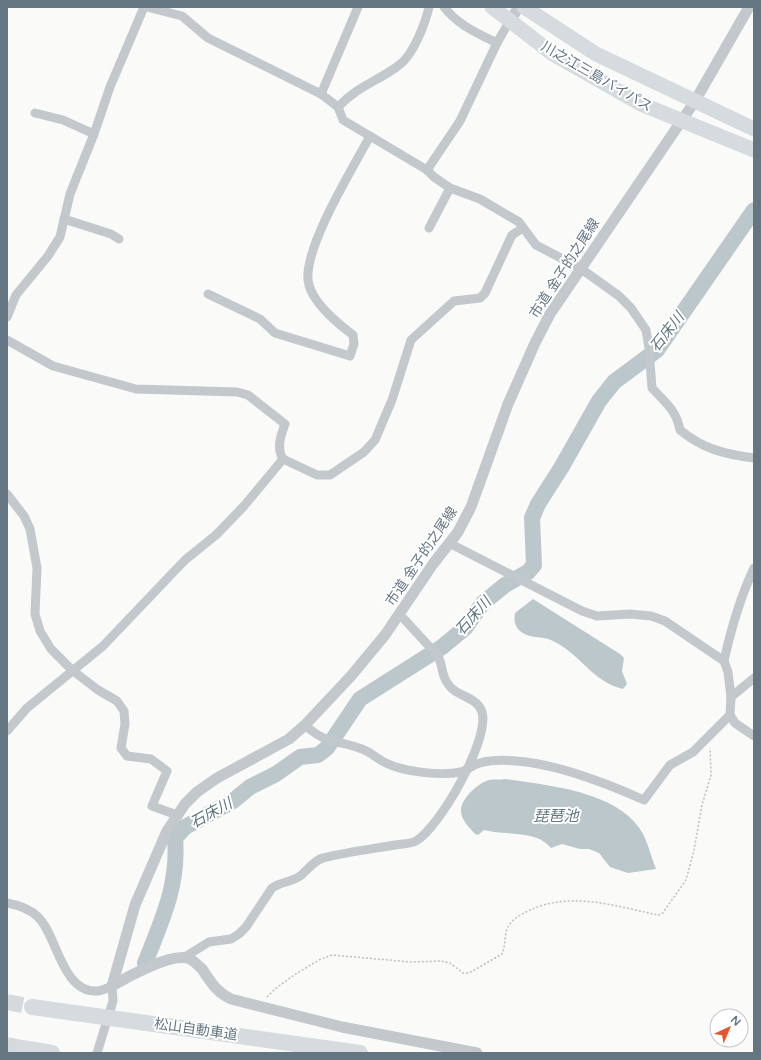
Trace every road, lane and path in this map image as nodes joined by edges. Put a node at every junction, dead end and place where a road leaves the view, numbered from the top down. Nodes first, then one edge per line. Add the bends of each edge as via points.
1 (144, 7) edge
2 (147, 7) edge
3 (358, 7) edge
4 (429, 7) edge
5 (444, 7) edge
6 (492, 7) edge
7 (519, 7) edge
8 (524, 7) edge
9 (749, 7) edge
10 (509, 22) junction
11 (497, 43) junction
12 (321, 94) junction
13 (695, 101) junction
14 (338, 107) junction
15 (35, 114) dead end
16 (681, 120) junction
17 (754, 129) edge
18 (94, 134) junction
19 (370, 136) junction
20 (754, 150) edge
21 (426, 170) junction
22 (450, 188) junction
23 (64, 220) junction
24 (429, 228) dead end
25 (523, 228) junction
26 (119, 239) dead end
27 (580, 268) junction
28 (208, 294) dead end
29 (7, 317) edge
30 (7, 340) edge
31 (754, 458) edge
32 (282, 459) junction
33 (7, 494) edge
34 (449, 543) junction
35 (754, 568) edge
36 (404, 619) dead end
37 (724, 661) junction
38 (72, 670) junction
39 (754, 678) edge
40 (731, 697) junction
41 (730, 715) junction
42 (305, 725) junction
43 (7, 731) edge
44 (754, 736) edge
45 (708, 738) junction
46 (468, 768) junction
47 (177, 816) junction
48 (7, 903) edge
49 (183, 958) junction
50 (112, 986) junction
51 (32, 1007) tunnel mouth
52 (263, 1007) junction
53 (22, 1048) tunnel mouth
54 (52, 1053) edge
55 (97, 1053) edge
56 (360, 1053) edge
57 (477, 1053) edge

1 - 18 street via 110,87
2 - 12 street via 182,16 208,38
3 - 12 street
4 - 14 street via 414,46 400,65 364,85
5 - 11 street via 463,25
6 - 10 highway, 川之江三島バイパス
7 - 10 street
8 - 13 highway, 川之江三島バイパス via 596,54
9 - 13 street, 市道 金子的之尾線
10 - 11 street
10 - 16 highway, 川之江三島バイパス via 553,54 641,104
11 - 21 street via 460,121
12 - 14 street
13 - 16 street, 市道 金子的之尾線
13 - 17 highway, 川之江三島バイパス
14 - 19 street via 343,120
15 - 18 street via 63,120
16 - 20 highway, 川之江三島バイパス
16 - 27 street, 市道 金子的之尾線
18 - 23 street via 70,194
19 - 21 street
19 - 28 street via 339,192 314,248 308,280 312,293 332,319 353,335 354,344 350,356 275,333 260,319
21 - 22 street
22 - 24 street
22 - 25 street via 480,199 519,222
23 - 26 street via 111,234
23 - 29 street via 60,237 16,295
25 - 27 street via 536,245
25 - 32 street via 512,235 485,293 480,298 454,301 411,340 392,400 375,440 364,452 330,475 317,475
27 - 31 street via 619,296 646,330 652,388 670,406 677,417 680,430 704,447
27 - 34 street, 市道 金子的之尾線 via 550,314 535,343 508,404 471,508
30 - 32 street via 54,366 136,389 230,391 248,395 285,424 280,440
32 - 38 street via 216,535 190,555 103,646
33 - 38 street via 30,528 37,568 35,614 40,631 51,649
34 - 37 street via 582,611 597,616 651,616 665,621
34 - 42 street, 市道 金子的之尾線 via 385,635
35 - 37 street via 732,626
36 - 46 street via 438,656 443,676 449,686 480,706 483,722
37 - 40 street
38 - 43 street via 27,708
38 - 47 street via 117,701 124,711 125,724 121,748 127,756 151,760 167,771 152,806
39 - 40 street
40 - 41 street
41 - 44 street via 735,723
41 - 45 street
42 - 46 street via 326,740 363,749 394,766 420,772 461,772
42 - 47 street, 市道 金子的之尾線 via 289,739 217,778 197,792
45 - 46 street via 693,752 670,765 644,800 566,771 517,761 480,763
45 - 52 path via 712,754 711,775 702,805 694,850 686,880 662,914 594,901 552,902 514,919 508,926 502,954 469,973 463,973 441,960 411,962 332,955 319,960 275,989
46 - 49 street via 441,815 416,841 318,860 298,878 272,888 239,934 231,939 209,942
47 - 50 street, 市道 金子的之尾線 via 167,831 135,905
48 - 50 street via 24,908 39,918 68,973 82,987 89,991 98,991
49 - 50 street via 161,962
49 - 52 street via 201,968 222,995
50 - 55 street via 113,1001
51 - 56 highway, 松山自動車道
52 - 57 street via 342,1027
53 - 54 highway

